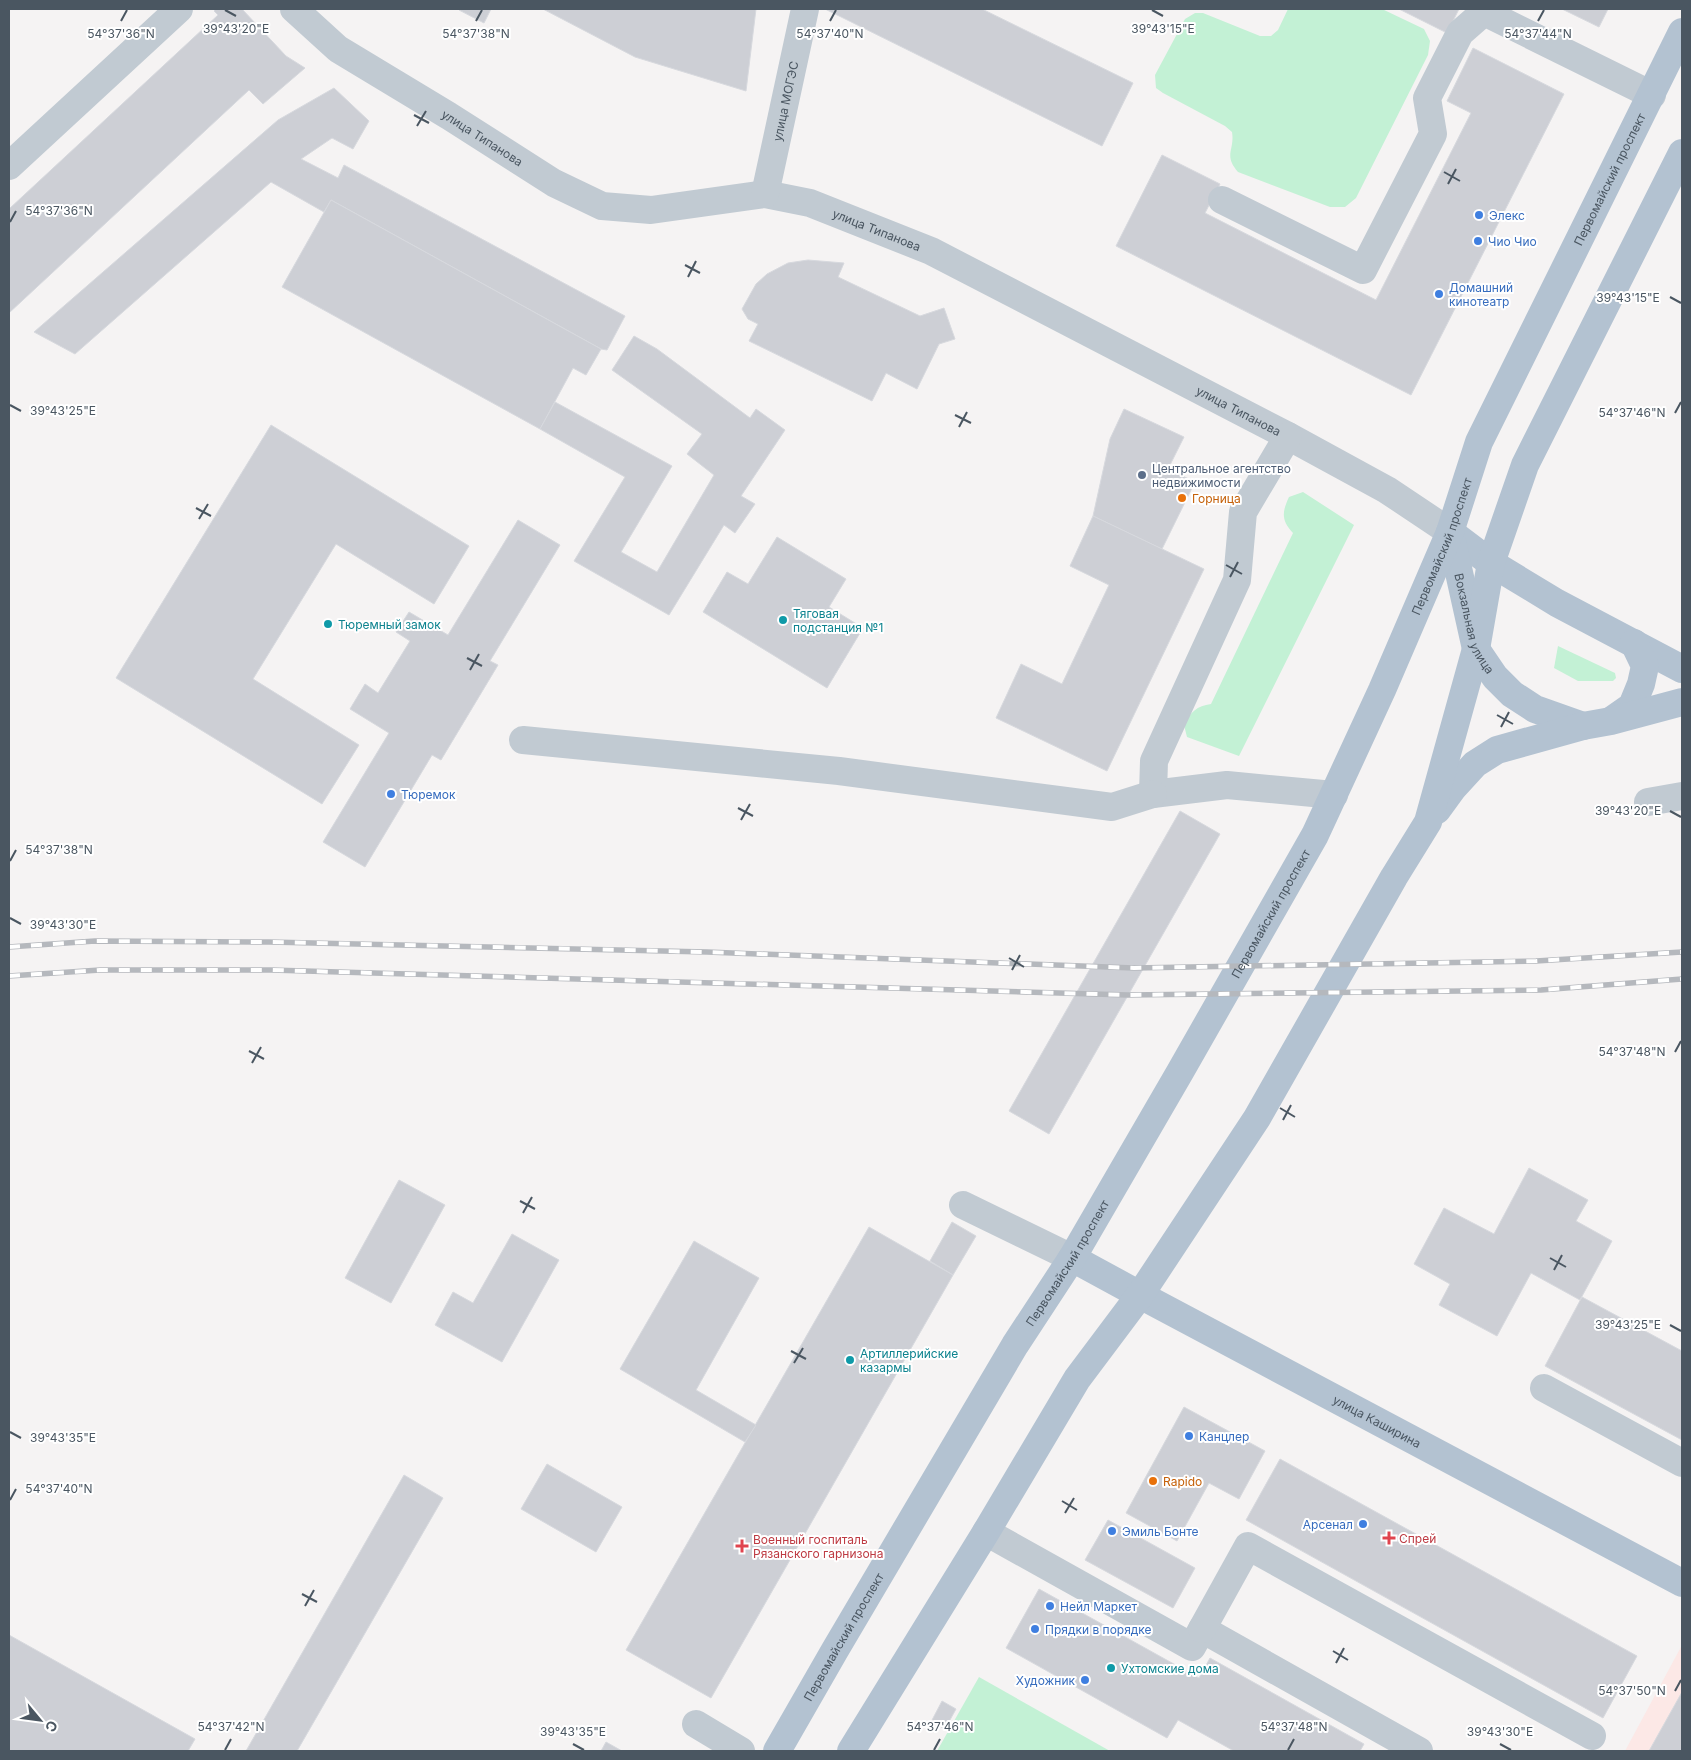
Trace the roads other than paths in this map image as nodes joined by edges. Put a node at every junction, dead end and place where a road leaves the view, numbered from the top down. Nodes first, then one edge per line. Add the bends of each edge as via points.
1 (179, 9) edge
2 (294, 9) edge
3 (805, 9) edge
4 (1485, 10) edge
5 (1682, 32) edge
6 (1652, 95) junction
7 (1682, 153) edge
8 (9, 166) edge
9 (764, 194) junction
10 (1222, 200) dead end
11 (1288, 436) junction
12 (1450, 532) junction
13 (1491, 563) junction
14 (1634, 643) junction
15 (1476, 648) junction
16 (1682, 669) edge
17 (1682, 702) edge
18 (1611, 721) junction
19 (1583, 726) junction
20 (523, 740) dead end
21 (1153, 794) junction
22 (1334, 795) junction
23 (1682, 796) edge
24 (1648, 802) dead end
25 (1428, 822) junction
26 (962, 1205) dead end
27 (1072, 1258) junction
28 (1140, 1295) junction
29 (1544, 1388) dead end
30 (1682, 1463) edge
31 (986, 1532) junction
32 (1682, 1583) edge
33 (1202, 1629) junction
34 (696, 1724) dead end
35 (1592, 1736) dead end
36 (741, 1751) edge
37 (777, 1751) edge
38 (851, 1751) edge
39 (1419, 1751) edge

1 - 8 street
2 - 9 street, улица Типанова via 338,49 554,183 602,206 651,210
3 - 9 street, улица МОГЭС
4 - 6 street
4 - 10 street via 1460,33 1427,98 1433,134 1363,270
5 - 6 main road, Первомайский проспект
6 - 12 main road, Первомайский проспект via 1479,442
7 - 13 main road via 1525,465
9 - 11 street, улица Типанова via 810,203 931,251
11 - 12 street, улица Типанова via 1387,490
11 - 21 street via 1243,512 1237,580 1154,761
12 - 13 main road
12 - 15 main road, Вокзальная улица
12 - 22 main road, Первомайский проспект
13 - 14 main road via 1557,603
13 - 15 main road
14 - 16 main road
14 - 18 main road, Вокзальная улица via 1645,666 1641,684 1632,706
15 - 19 main road, Вокзальная улица via 1495,677 1512,694 1535,709
15 - 25 main road
17 - 18 main road, Вокзальная улица
18 - 19 main road, Вокзальная улица
19 - 25 main road, Вокзальная улица via 1497,750 1475,764
20 - 21 street via 839,771 1112,807
21 - 22 street via 1227,785
22 - 27 main road, Первомайский проспект via 1315,835
23 - 24 street
25 - 28 main road via 1257,1118
26 - 27 street
27 - 28 main road, улица Каширина
27 - 37 main road, Первомайский проспект via 1015,1345
28 - 31 main road via 1077,1379
28 - 32 main road, улица Каширина
29 - 30 street
31 - 33 street via 1192,1647
31 - 38 main road
33 - 35 street via 1248,1546
33 - 39 street
34 - 36 street

